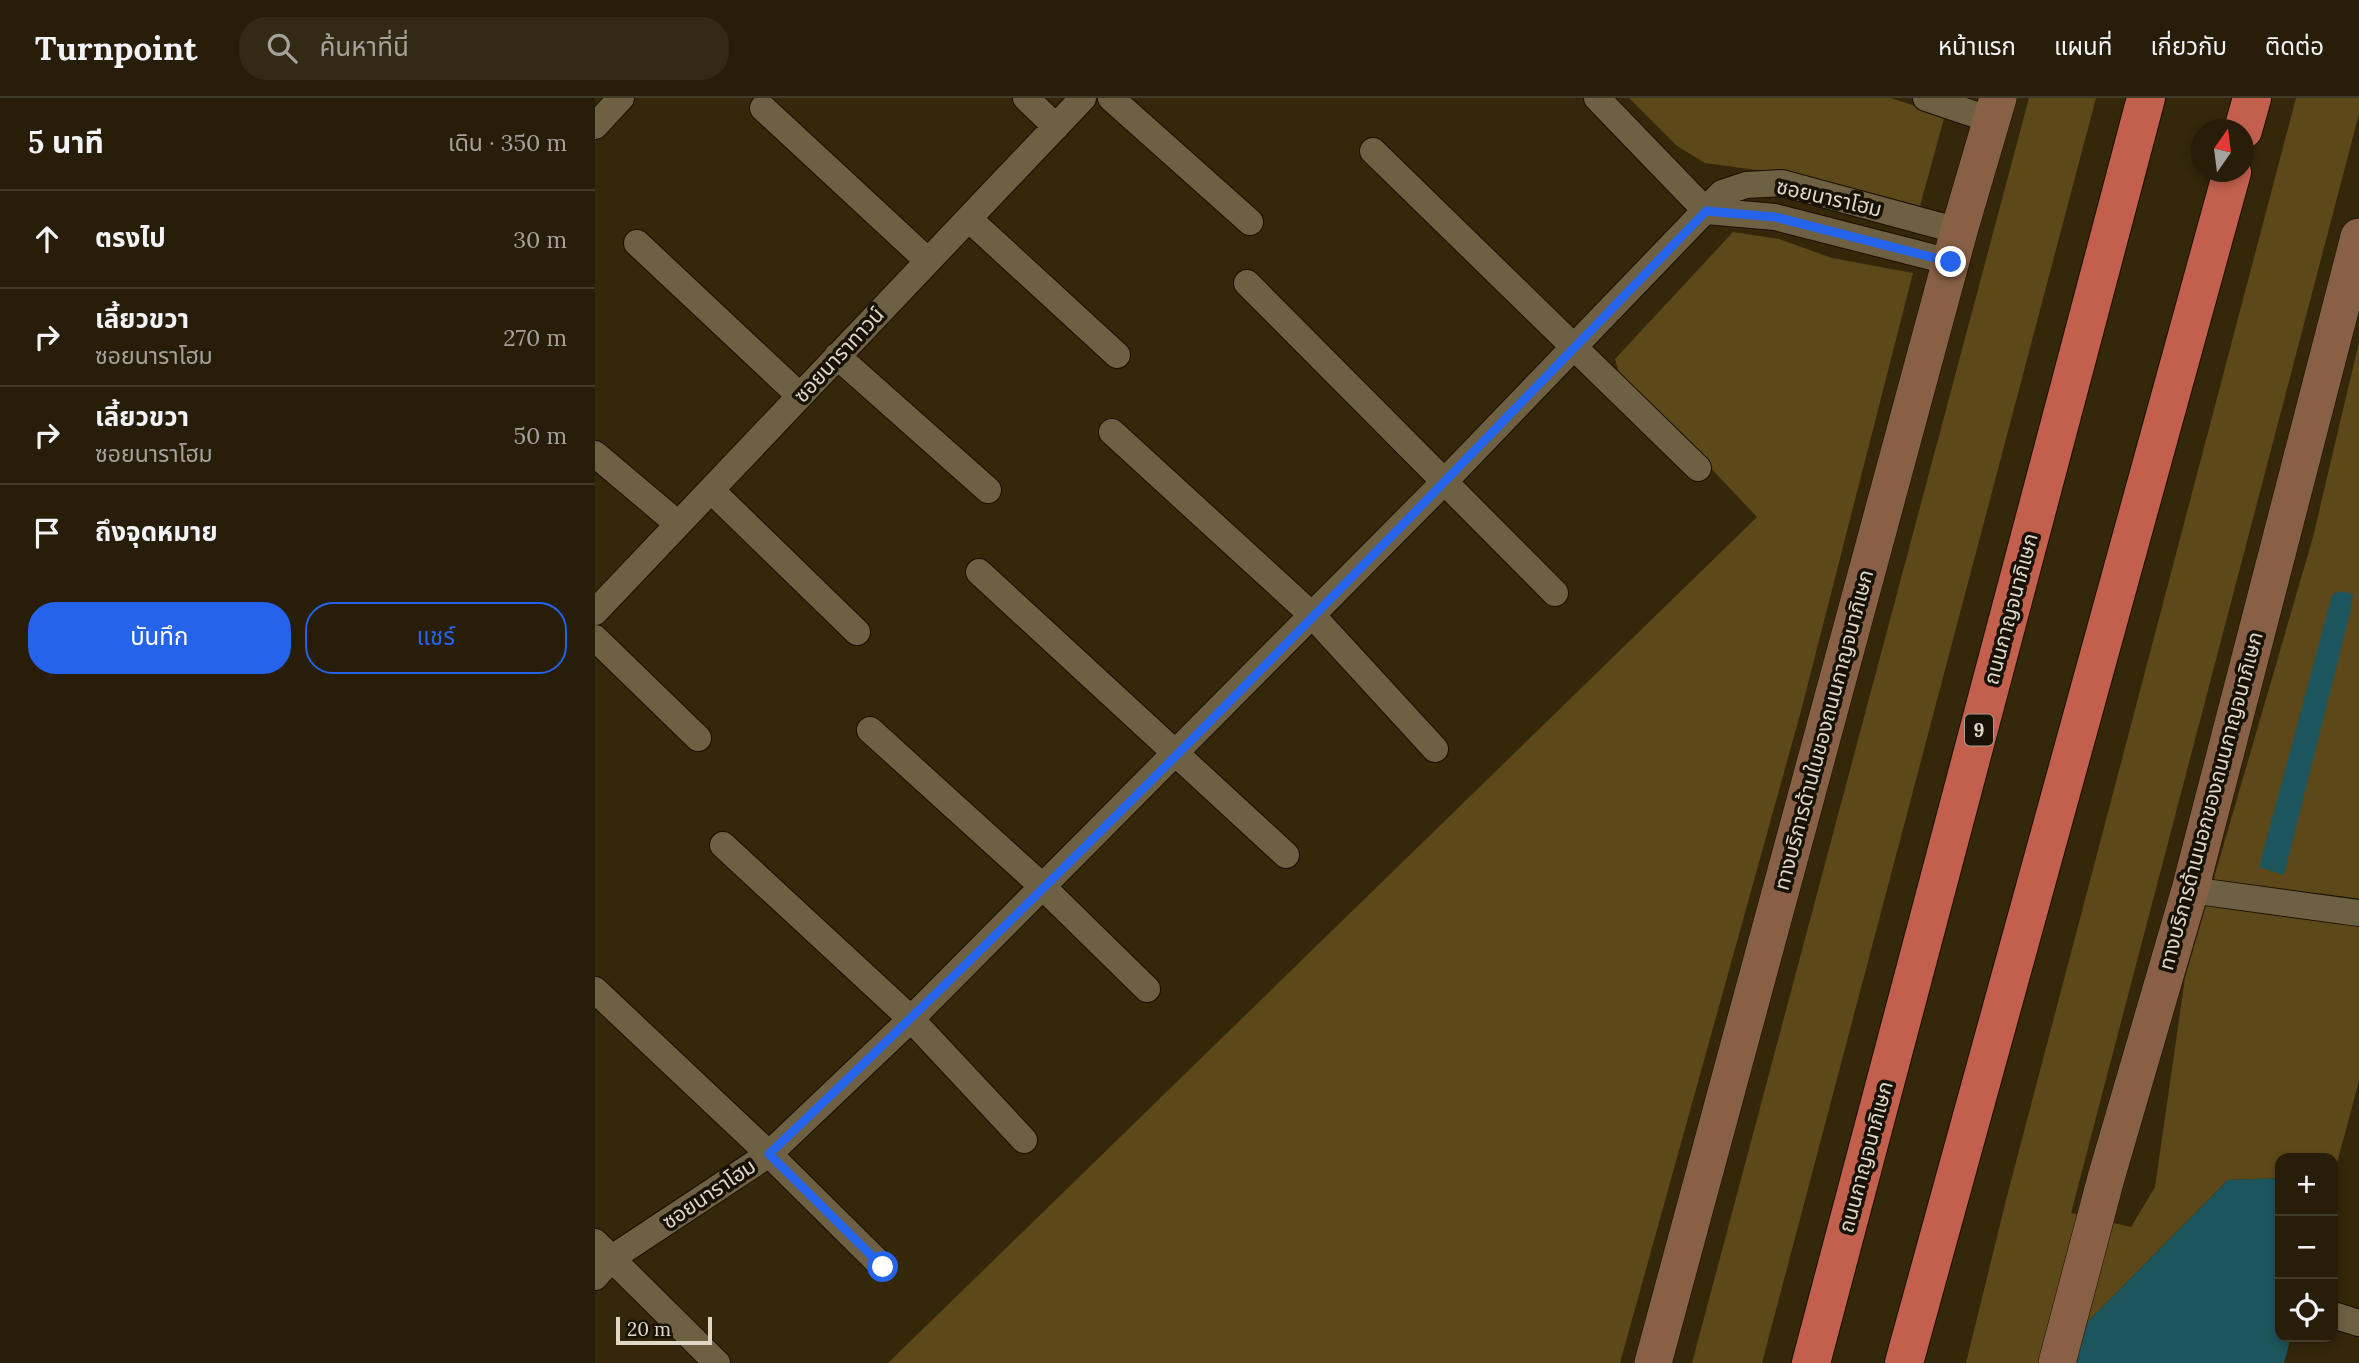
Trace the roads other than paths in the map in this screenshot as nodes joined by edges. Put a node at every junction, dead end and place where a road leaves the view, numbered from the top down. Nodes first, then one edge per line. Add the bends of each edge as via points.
1 (621, 98) edge
2 (1026, 98) edge
3 (1083, 98) edge
4 (1111, 98) edge
5 (1597, 98) edge
6 (1926, 98) edge
7 (2146, 98) edge
8 (2252, 98) edge
9 (763, 108) dead end
10 (1995, 109) edge
11 (2246, 119) edge
12 (595, 126) edge
13 (1056, 127) junction
14 (1373, 151) dead end
15 (2229, 182) edge
16 (1706, 211) junction
17 (969, 219) junction
18 (1250, 222) dead end
19 (2359, 237) edge
20 (637, 243) dead end
21 (1955, 246) junction
22 (928, 261) junction
23 (2354, 278) edge
24 (1247, 283) dead end
25 (1575, 348) junction
26 (1117, 355) dead end
27 (837, 356) junction
28 (800, 396) junction
29 (1112, 432) dead end
30 (595, 454) edge
31 (1698, 468) dead end
32 (1445, 481) junction
33 (711, 490) junction
34 (988, 490) dead end
35 (678, 524) junction
36 (979, 572) dead end
37 (1555, 593) dead end
38 (595, 612) edge
39 (1313, 616) junction
40 (857, 632) dead end
41 (595, 638) edge
42 (870, 730) dead end
43 (698, 738) dead end
44 (1435, 749) dead end
45 (1177, 754) junction
46 (723, 845) dead end
47 (1286, 855) dead end
48 (1043, 887) junction
49 (2190, 890) junction
50 (2359, 913) edge
51 (1147, 989) dead end
52 (595, 990) edge
53 (911, 1019) junction
54 (1024, 1139) dead end
55 (769, 1154) junction
56 (604, 1250) edge
57 (883, 1267) dead end
58 (595, 1278) edge
59 (2338, 1317) edge
60 (2359, 1323) edge
61 (717, 1363) edge
62 (1653, 1363) edge
63 (1811, 1363) edge
64 (1904, 1363) edge
65 (2057, 1363) edge

1 - 12 street
2 - 13 street
3 - 13 street, ซอยนาราทาวน์
4 - 18 street
5 - 16 street
6 - 10 street
7 - 63 highway, ถนนกาญจนาภิเษก / 9
8 - 11 highway
9 - 22 street
10 - 21 main road, ทางบริการด้านในของถนนกาญจนาภิเษก
13 - 17 street, ซอยนาราทาวน์
14 - 25 street
15 - 64 highway
16 - 21 street, ซอยนาราโฮม via 1775,217
16 - 25 street, ซอยนาราโฮม
17 - 22 street, ซอยนาราทาวน์
17 - 26 street
19 - 23 main road, ทางบริการด้านนอกของถนนกาญจนาภิเษก
20 - 28 street
21 - 62 main road, ทางบริการด้านในของถนนกาญจนาภิเษก
22 - 27 street, ซอยนาราทาวน์
23 - 49 main road, ทางบริการด้านนอกของถนนกาญจนาภิเษก
24 - 32 street
25 - 31 street
25 - 32 street, ซอยนาราโฮม
27 - 28 street, ซอยนาราทาวน์
27 - 34 street
28 - 33 street, ซอยนาราทาวน์
29 - 39 street
30 - 35 street
32 - 37 street
32 - 39 street, ซอยนาราโฮม
33 - 35 street, ซอยนาราทาวน์
33 - 40 street
35 - 38 street, ซอยนาราทาวน์
36 - 45 street
39 - 44 street
39 - 45 street, ซอยนาราโฮม
41 - 43 street
42 - 48 street
45 - 47 street
45 - 48 street, ซอยนาราโฮม
46 - 53 street
48 - 51 street
48 - 53 street, ซอยนาราโฮม
49 - 50 street
49 - 65 main road, ทางบริการด้านนอกของถนนกาญจนาภิเษก
52 - 55 street
53 - 54 street
53 - 55 street, ซอยนาราโฮม
55 - 56 street, ซอยนาราโฮม
55 - 57 street
56 - 58 street, ซอยนาราโฮม
56 - 61 street
59 - 60 street

